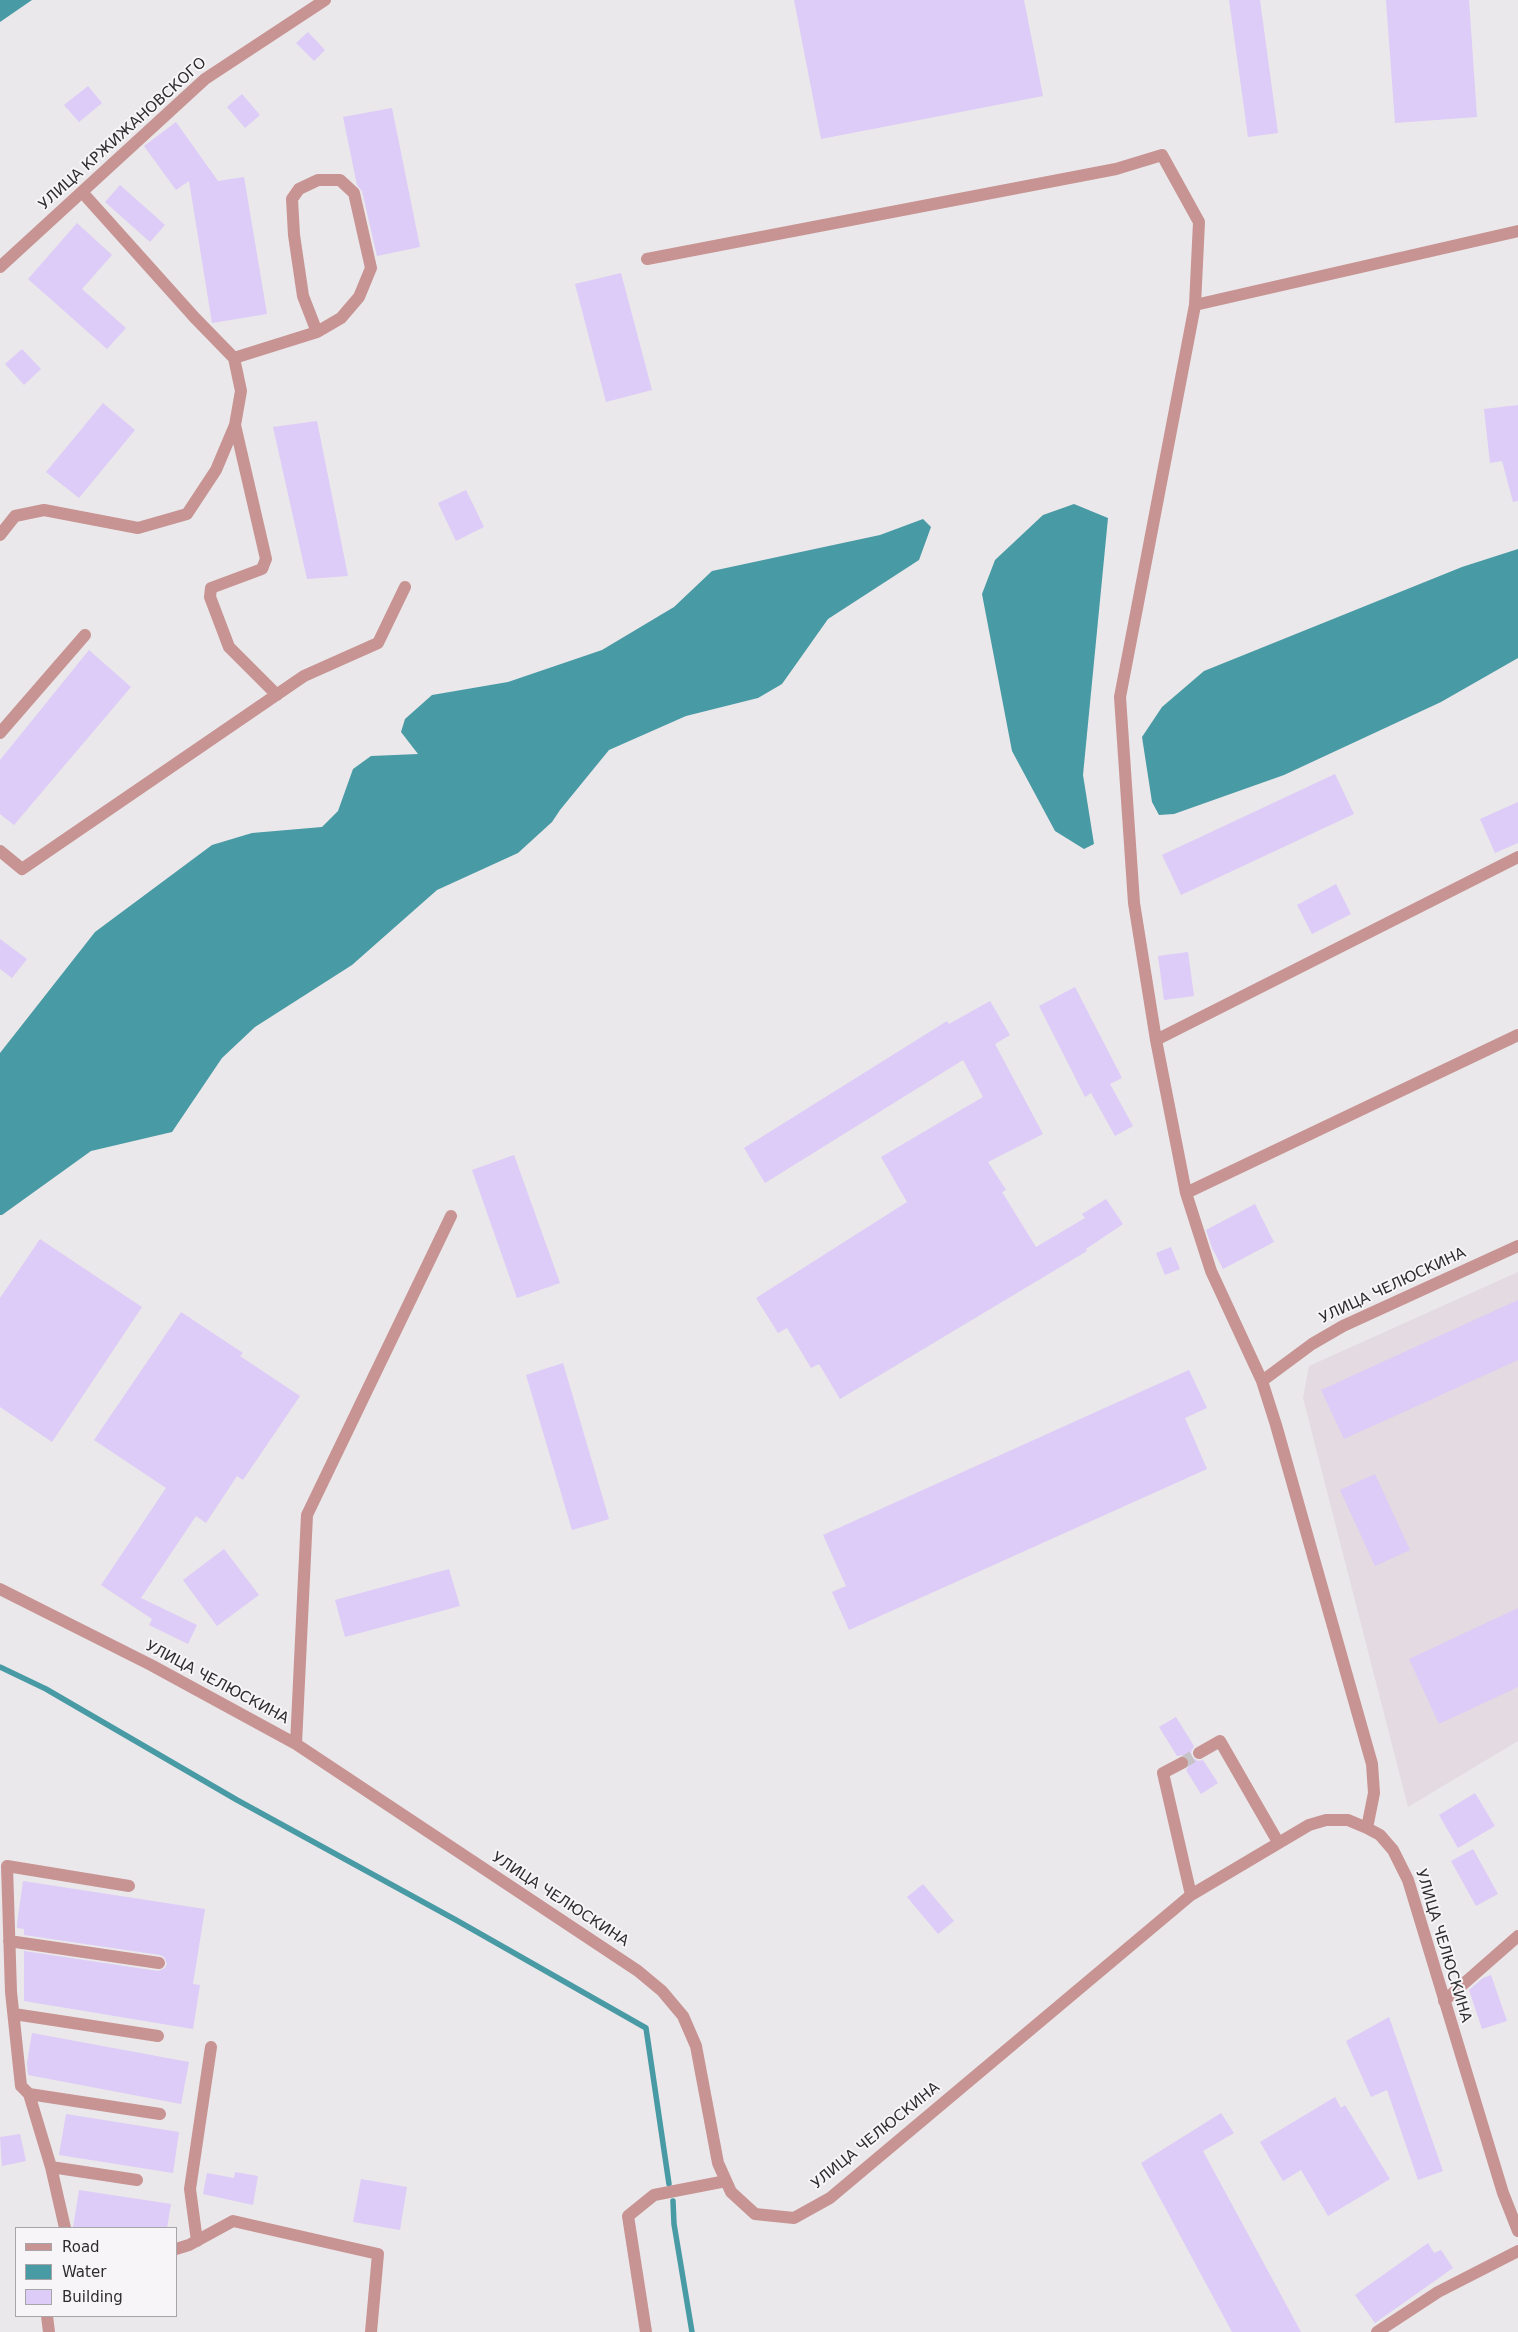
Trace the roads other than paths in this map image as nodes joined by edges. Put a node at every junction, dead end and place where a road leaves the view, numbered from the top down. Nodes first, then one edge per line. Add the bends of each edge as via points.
1 (324, 0) edge
2 (82, 192) junction
3 (1518, 231) edge
4 (647, 259) dead end
5 (0, 267) edge
6 (1196, 305) junction
7 (317, 332) junction
8 (234, 358) junction
9 (235, 425) junction
10 (0, 534) edge
11 (405, 587) dead end
12 (85, 635) dead end
13 (277, 695) junction
14 (0, 732) edge
15 (0, 851) edge
16 (1518, 858) edge
17 (1518, 1035) edge
18 (1156, 1040) junction
19 (1186, 1193) junction
20 (451, 1216) dead end
21 (1518, 1246) edge
22 (1262, 1381) junction
23 (0, 1589) edge
24 (296, 1744) junction
25 (1199, 1753) tunnel mouth
26 (1182, 1763) tunnel mouth
27 (1367, 1828) junction
28 (1278, 1842) junction
29 (128, 1886) dead end
30 (1191, 1895) junction
31 (1518, 1936) edge
32 (9, 1941) junction
33 (159, 1963) dead end
34 (1444, 2001) junction
35 (14, 2014) junction
36 (158, 2036) dead end
37 (211, 2047) dead end
38 (29, 2094) junction
39 (160, 2114) dead end
40 (51, 2167) junction
41 (138, 2180) dead end
42 (726, 2181) junction
43 (65, 2227) edge
44 (1518, 2231) edge
45 (197, 2241) junction
46 (178, 2248) edge
47 (1518, 2251) edge
48 (47, 2317) edge
49 (372, 2328) edge
50 (49, 2332) edge
51 (646, 2332) edge
52 (1377, 2332) edge

1 - 2 street, УЛИЦА КРЖИЖАНОВСКОГО via 205,79
2 - 5 street, УЛИЦА КРЖИЖАНОВСКОГО
2 - 8 street
3 - 6 street
4 - 6 street via 1116,169 1162,155 1199,222
6 - 18 street via 1120,698 1134,903
7 - 7 street via 341,318 359,297 371,268 354,193 340,180 318,180 299,189 292,200 302,296
7 - 8 street
8 - 9 street via 242,391
9 - 10 street via 216,470 187,514 138,528 44,510 15,516
9 - 13 street via 266,559 262,569 211,588 210,597 229,647
11 - 13 street via 378,642 304,676
12 - 14 street
13 - 15 street via 22,869
16 - 18 street
17 - 19 street
18 - 19 street
19 - 22 street via 1211,1271
20 - 24 street via 307,1516
21 - 22 street, УЛИЦА ЧЕЛЮСКИНА via 1343,1326 1312,1344
22 - 27 street via 1372,1764 1374,1793
23 - 24 street, УЛИЦА ЧЕЛЮСКИНА
24 - 42 street, УЛИЦА ЧЕЛЮСКИНА via 638,1971 662,1991 683,2016 696,2046 718,2163
25 - 28 street via 1220,1741
26 - 30 street via 1163,1773
27 - 28 street, УЛИЦА ЧЕЛЮСКИНА via 1348,1820 1326,1820 1309,1825
27 - 34 street, УЛИЦА ЧЕЛЮСКИНА via 1393,1850 1408,1880
28 - 30 street, УЛИЦА ЧЕЛЮСКИНА
29 - 32 street via 7,1866
30 - 42 street, УЛИЦА ЧЕЛЮСКИНА via 830,2198 794,2218 755,2214 731,2192
31 - 34 street
32 - 33 street
32 - 35 street
34 - 44 street, УЛИЦА ЧЕЛЮСКИНА via 1503,2193
35 - 36 street
35 - 38 street via 21,2086
37 - 45 street via 190,2189
38 - 39 street
38 - 40 street
40 - 41 street
40 - 43 street
42 - 51 street via 654,2195 628,2216
45 - 46 street
45 - 49 street via 233,2221 378,2254
47 - 52 street via 1438,2292
48 - 50 street

